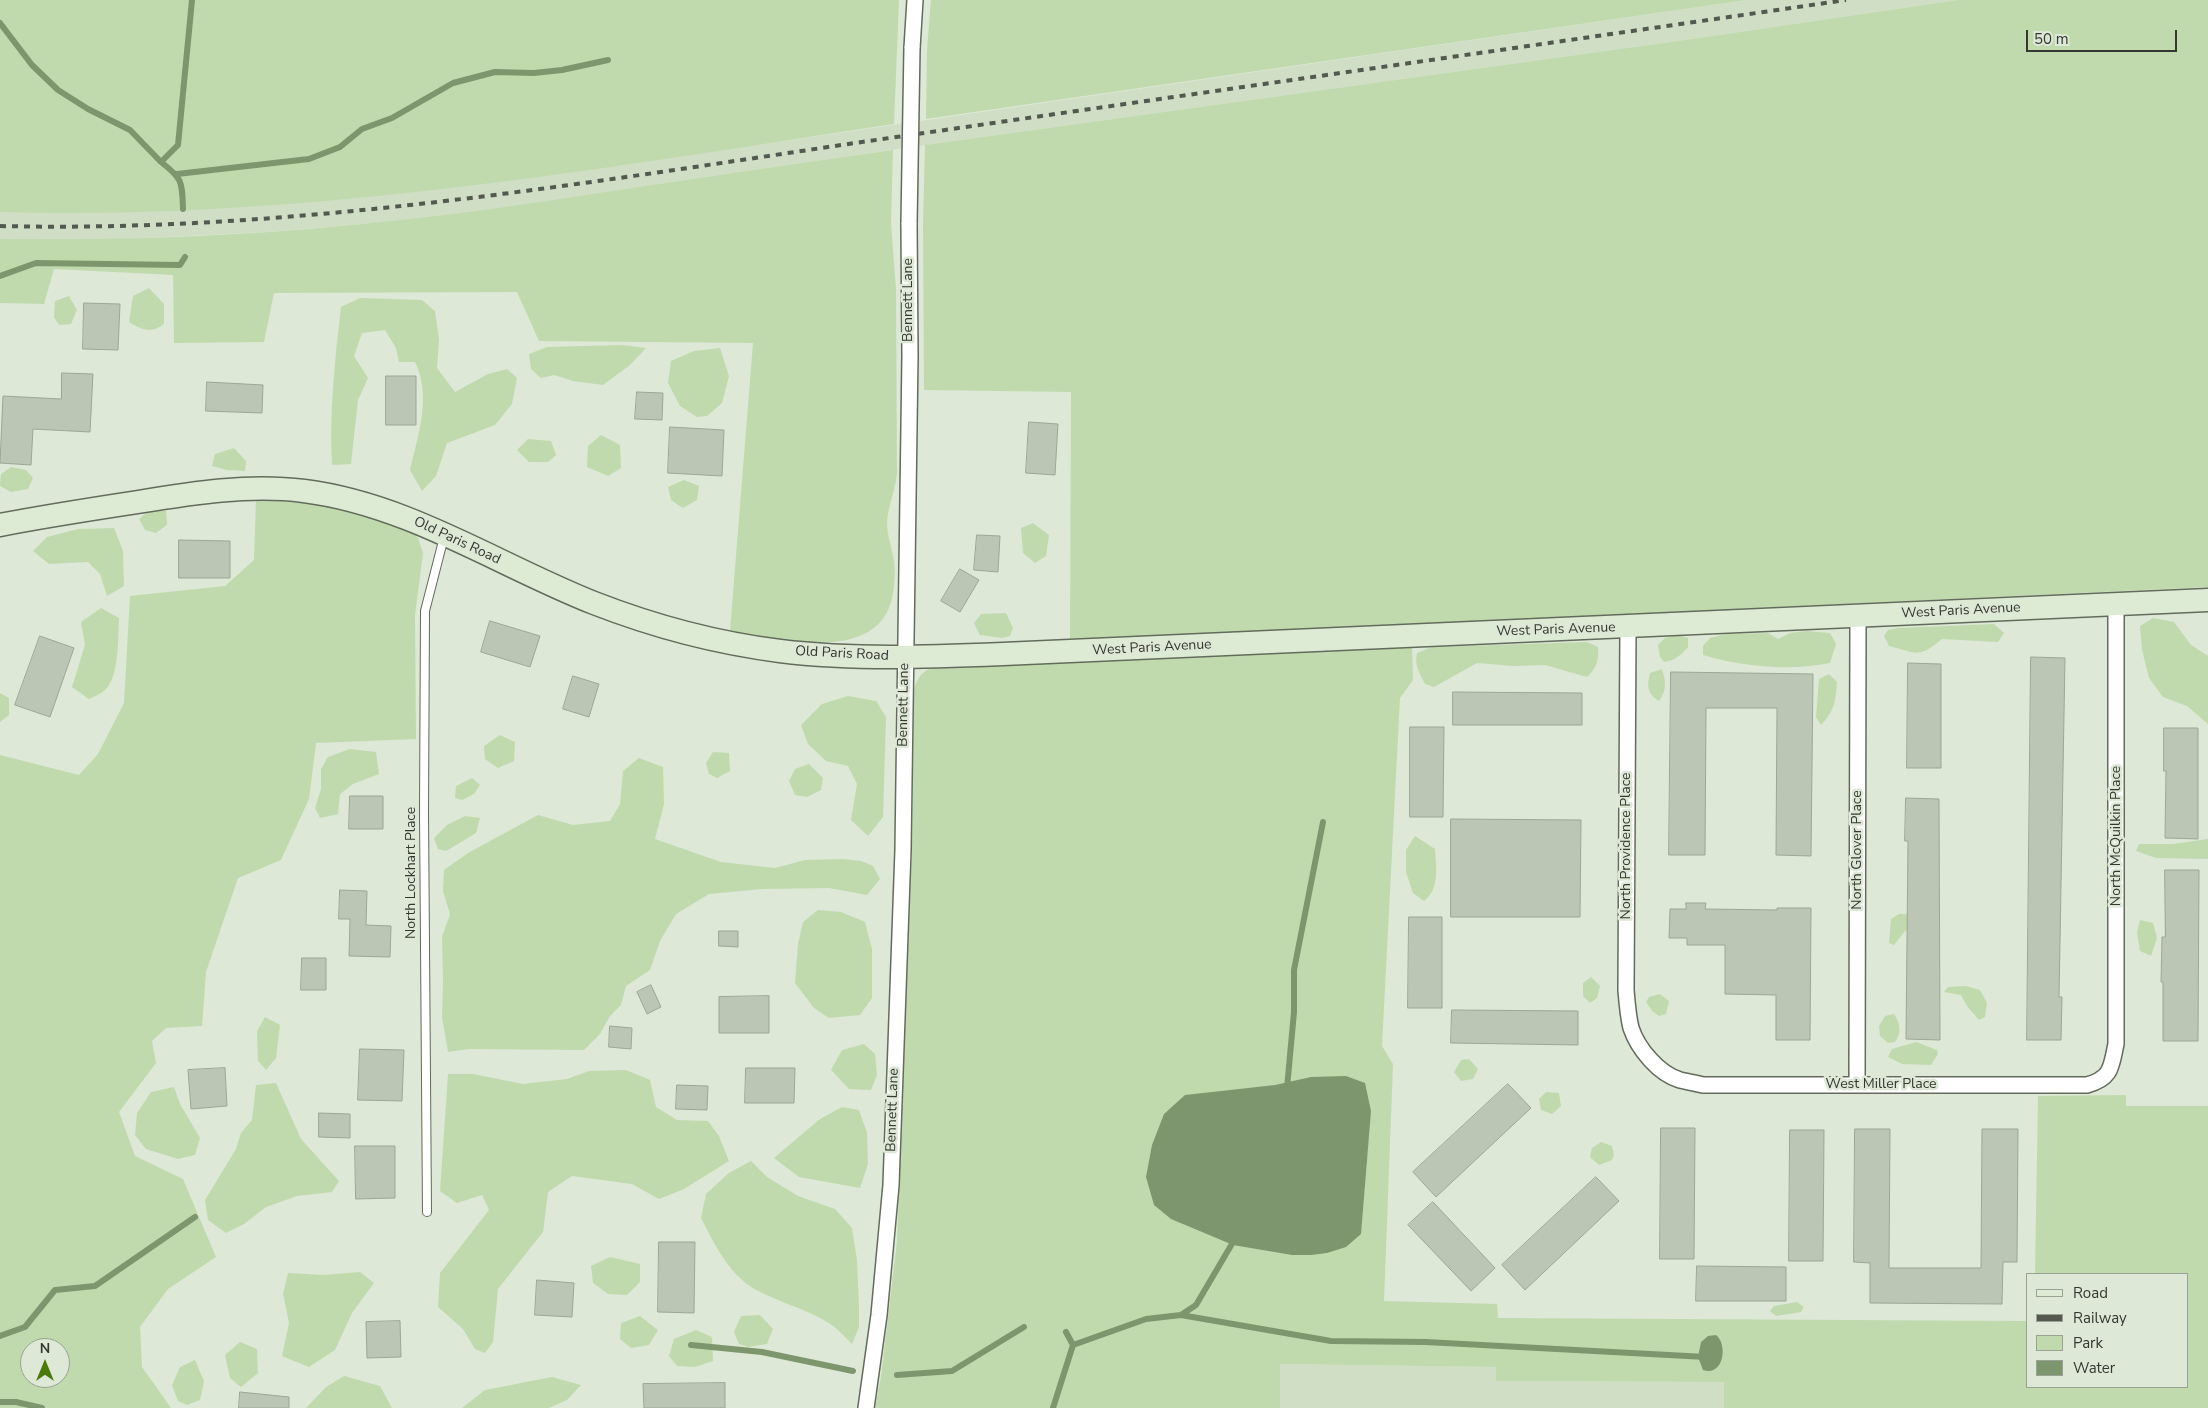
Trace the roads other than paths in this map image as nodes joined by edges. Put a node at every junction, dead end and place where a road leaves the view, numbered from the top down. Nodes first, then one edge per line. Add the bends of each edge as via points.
1 (914, 0) edge
2 (0, 525) edge
3 (444, 535) junction
4 (2208, 600) edge
5 (2116, 604) junction
6 (1858, 616) junction
7 (1628, 627) junction
8 (905, 657) junction
9 (1650, 1059) joint
10 (2111, 1068) joint
11 (1857, 1084) junction
12 (426, 1212) dead end
13 (866, 1408) edge

1 - 8 street, Bennett Lane, bridge via 908,223 910,356
2 - 3 main road, Old Paris Road via 188,494 268,489 344,498 388,510
3 - 8 main road, Old Paris Road via 594,603 670,628 781,651
3 - 12 lane, North Lockhart Place via 426,611
4 - 5 main road, West Paris Avenue
5 - 6 main road, West Paris Avenue
5 - 10 street, North McQuilkin Place via 2116,1034
6 - 7 main road, West Paris Avenue
6 - 11 street, North Glover Place
7 - 8 main road, West Paris Avenue
7 - 9 street, North Providence Place via 1626,990 1632,1029
8 - 13 street, Bennett Lane via 903,850 891,1186 879,1315
9 - 11 street, West Miller Place via 1679,1080 1703,1085
10 - 11 street, West Miller Place via 2102,1081 2087,1085

